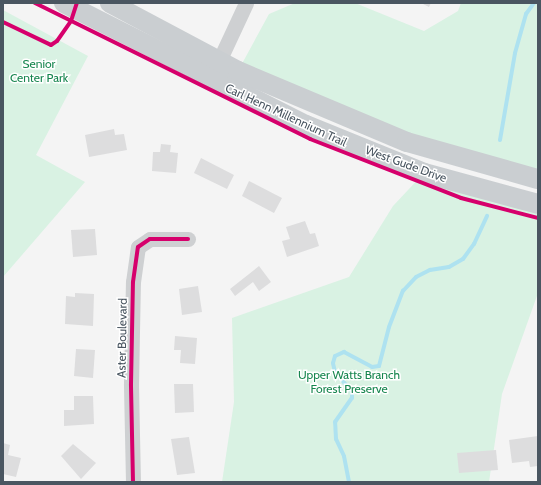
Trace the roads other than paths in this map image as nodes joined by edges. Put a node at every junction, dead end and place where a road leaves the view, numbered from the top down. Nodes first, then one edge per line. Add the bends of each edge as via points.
1 (64, 3) edge
2 (110, 3) edge
3 (246, 3) edge
4 (101, 11) edge
5 (219, 61) junction
6 (538, 179) edge
7 (538, 204) edge
8 (188, 239) dead end
9 (133, 482) edge

1 - 4 main road, West Gude Drive
2 - 5 main road, West Gude Drive
3 - 5 street
4 - 7 main road, West Gude Drive via 306,126 424,173
5 - 6 main road, West Gude Drive via 407,142
8 - 9 street, Aster Boulevard via 150,239 138,247 133,282

